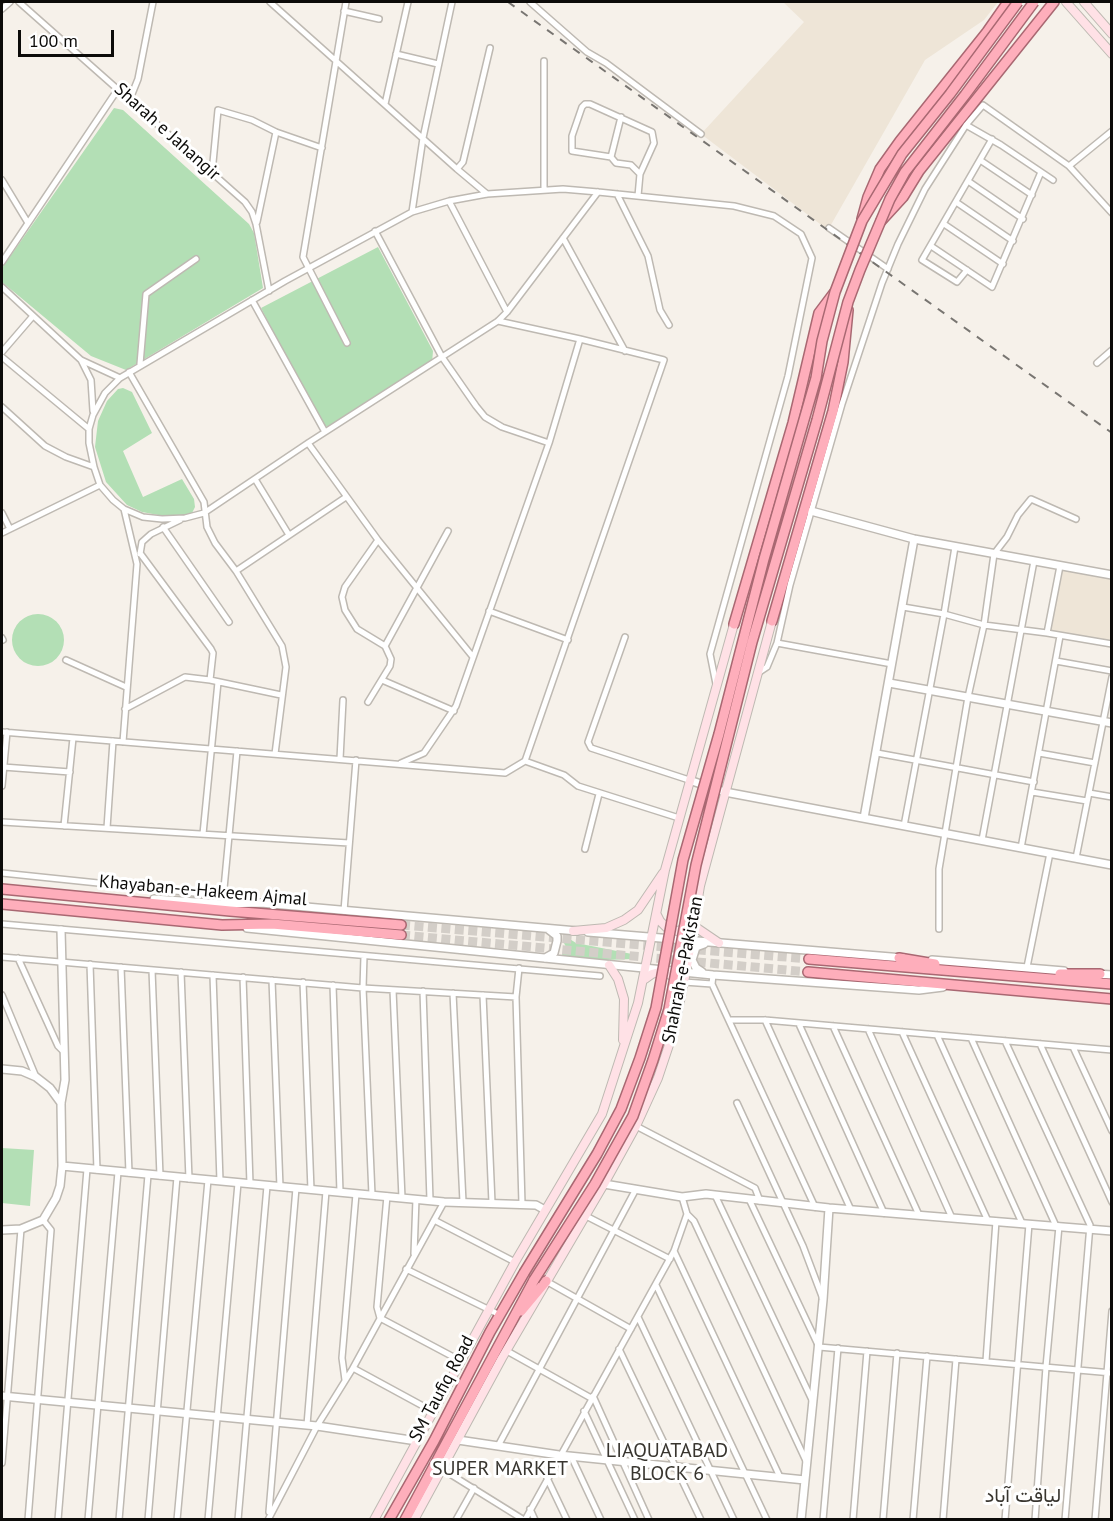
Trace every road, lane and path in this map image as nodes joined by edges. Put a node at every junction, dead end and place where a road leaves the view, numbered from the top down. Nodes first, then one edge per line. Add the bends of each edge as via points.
1 (10, 2) edge
2 (19, 2) edge
3 (153, 2) edge
4 (270, 2) edge
5 (346, 2) edge
6 (408, 2) edge
7 (452, 2) edge
8 (530, 2) edge
9 (1018, 2) edge
10 (1034, 2) edge
11 (1054, 2) edge
12 (1066, 2) edge
13 (1084, 2) edge
14 (1007, 3) edge
15 (2, 9) edge
16 (344, 11) junction
17 (379, 19) dead end
18 (1112, 34) edge
19 (490, 48) dead end
20 (396, 54) junction
21 (1112, 54) edge
22 (336, 60) junction
23 (544, 61) dead end
24 (438, 64) junction
25 (118, 89) junction
26 (130, 99) junction
27 (385, 104) junction
28 (621, 117) junction
29 (966, 125) junction
30 (276, 132) junction
31 (1111, 133) edge
32 (700, 134) dead end
33 (423, 138) junction
34 (992, 139) junction
35 (322, 148) junction
36 (610, 157) junction
37 (980, 160) junction
38 (1069, 166) junction
39 (457, 169) junction
40 (1041, 172) junction
41 (212, 173) junction
42 (640, 174) junction
43 (2, 180) edge
44 (1053, 180) dead end
45 (968, 181) junction
46 (544, 190) junction
47 (598, 192) junction
48 (487, 194) junction
49 (617, 194) junction
50 (1032, 195) junction
51 (638, 196) junction
52 (449, 201) junction
53 (956, 202) junction
54 (412, 212) junction
55 (1112, 213) edge
56 (1023, 219) junction
57 (861, 221) junction
58 (28, 223) junction
59 (880, 223) junction
60 (256, 224) junction
61 (944, 224) junction
62 (829, 228) dead end
63 (375, 231) junction
64 (563, 238) junction
65 (1013, 241) junction
66 (931, 246) junction
67 (2, 249) edge
68 (6, 255) junction
69 (196, 259) dead end
70 (2, 262) edge
71 (1003, 264) junction
72 (308, 268) junction
73 (888, 269) junction
74 (967, 270) junction
75 (2, 286) edge
76 (269, 291) junction
77 (835, 292) junction
78 (252, 300) junction
79 (848, 302) junction
80 (507, 312) junction
81 (33, 316) junction
82 (498, 321) junction
83 (669, 325) dead end
84 (580, 339) junction
85 (347, 343) dead end
86 (1112, 350) edge
87 (625, 351) junction
88 (2, 352) edge
89 (2, 357) edge
90 (442, 357) junction
91 (81, 360) junction
92 (1097, 363) dead end
93 (141, 364) junction
94 (129, 372) junction
95 (120, 378) junction
96 (2, 407) edge
97 (93, 415) junction
98 (89, 429) junction
99 (325, 432) junction
100 (308, 443) junction
101 (549, 443) junction
102 (94, 467) junction
103 (255, 479) junction
104 (99, 484) junction
105 (346, 497) junction
106 (124, 508) junction
107 (811, 511) junction
108 (2, 513) edge
109 (204, 513) junction
110 (185, 518) junction
111 (1076, 519) dead end
112 (163, 527) junction
113 (10, 529) junction
114 (448, 531) dead end
115 (2, 533) edge
116 (289, 535) junction
117 (914, 539) junction
118 (378, 540) junction
119 (955, 547) junction
120 (140, 553) junction
121 (994, 554) junction
122 (1034, 561) junction
123 (137, 564) junction
124 (1060, 566) junction
125 (236, 571) junction
126 (1112, 575) edge
127 (417, 588) junction
128 (903, 606) junction
129 (489, 611) junction
130 (944, 614) junction
131 (772, 621) joint
132 (229, 622) dead end
133 (734, 624) joint
134 (984, 625) junction
135 (1021, 630) junction
136 (1047, 633) junction
137 (1060, 636) junction
138 (625, 637) dead end
139 (568, 640) junction
140 (777, 643) junction
141 (1112, 644) edge
142 (385, 646) junction
143 (473, 657) junction
144 (66, 660) dead end
145 (1056, 662) junction
146 (892, 664) junction
147 (1112, 671) edge
148 (758, 673) junction
149 (1112, 677) edge
150 (210, 680) junction
151 (382, 680) junction
152 (218, 682) junction
153 (889, 683) junction
154 (716, 685) junction
155 (126, 687) junction
156 (929, 690) junction
157 (281, 695) junction
158 (968, 697) junction
159 (343, 700) dead end
160 (368, 702) dead end
161 (1007, 704) junction
162 (125, 710) junction
163 (454, 711) junction
164 (1047, 711) junction
165 (1103, 721) junction
166 (1112, 723) edge
167 (4, 732) edge
168 (73, 738) junction
169 (113, 741) junction
170 (123, 742) junction
171 (210, 749) junction
172 (237, 751) junction
173 (424, 753) junction
174 (876, 753) junction
175 (1039, 753) junction
176 (275, 754) junction
177 (340, 759) junction
178 (356, 760) junction
179 (916, 760) junction
180 (525, 761) junction
181 (1095, 763) junction
182 (400, 764) junction
183 (431, 766) junction
184 (3, 767) junction
185 (955, 768) junction
186 (70, 772) junction
187 (995, 775) junction
188 (689, 780) junction
189 (1034, 782) junction
190 (2, 786) edge
191 (720, 791) junction
192 (1032, 792) junction
193 (1089, 793) junction
194 (599, 794) junction
195 (1112, 797) edge
196 (1087, 801) junction
197 (679, 818) junction
198 (864, 818) junction
199 (2, 822) edge
200 (64, 826) junction
201 (904, 826) junction
202 (107, 828) junction
203 (944, 833) junction
204 (203, 834) junction
205 (229, 836) junction
206 (982, 840) junction
207 (349, 843) junction
208 (1021, 848) junction
209 (585, 849) dead end
210 (1050, 853) junction
211 (1076, 858) junction
212 (1112, 865) edge
213 (665, 870) junction
214 (2, 873) edge
215 (2, 889) edge
216 (125, 900) junction
217 (223, 900) junction
218 (2, 904) edge
219 (344, 911) junction
220 (657, 914) junction
221 (695, 923) junction
222 (2, 924) edge
223 (222, 925) junction
224 (401, 925) tunnel mouth
225 (546, 928) junction
226 (939, 929) dead end
227 (61, 930) junction
228 (573, 931) junction
229 (401, 935) tunnel mouth
230 (652, 937) junction
231 (692, 941) junction
232 (719, 943) junction
233 (364, 956) junction
234 (2, 957) edge
235 (18, 958) junction
236 (899, 958) junction
237 (543, 959) junction
238 (809, 959) tunnel mouth
239 (61, 962) junction
240 (90, 964) junction
241 (609, 965) junction
242 (121, 967) junction
243 (1027, 967) junction
244 (519, 968) junction
245 (646, 969) junction
246 (152, 970) junction
247 (182, 972) junction
248 (686, 972) junction
249 (807, 972) tunnel mouth
250 (987, 974) junction
251 (1100, 974) junction
252 (213, 975) junction
253 (713, 975) junction
254 (1112, 975) edge
255 (600, 976) dead end
256 (1015, 976) junction
257 (243, 977) junction
258 (645, 979) junction
259 (272, 980) junction
260 (303, 982) junction
261 (712, 984) junction
262 (1112, 984) edge
263 (333, 985) junction
264 (683, 985) junction
265 (958, 985) junction
266 (363, 988) junction
267 (393, 990) junction
268 (423, 991) junction
269 (453, 993) junction
270 (2, 995) edge
271 (483, 995) junction
272 (516, 997) junction
273 (1112, 999) edge
274 (729, 1020) junction
275 (765, 1020) junction
276 (799, 1024) junction
277 (833, 1026) junction
278 (868, 1029) junction
279 (902, 1032) junction
280 (937, 1035) junction
281 (971, 1038) junction
282 (1005, 1041) junction
283 (623, 1044) junction
284 (1040, 1044) junction
285 (1073, 1047) junction
286 (64, 1052) junction
287 (1111, 1052) edge
288 (2, 1069) edge
289 (36, 1077) junction
290 (61, 1103) junction
291 (737, 1103) dead end
292 (636, 1126) junction
293 (1112, 1131) edge
294 (62, 1166) junction
295 (87, 1169) junction
296 (98, 1170) junction
297 (118, 1172) junction
298 (129, 1173) junction
299 (148, 1175) junction
300 (160, 1176) junction
301 (177, 1178) junction
302 (189, 1179) junction
303 (208, 1180) junction
304 (220, 1181) junction
305 (238, 1183) junction
306 (250, 1184) junction
307 (604, 1184) junction
308 (267, 1186) junction
309 (280, 1187) junction
310 (296, 1188) junction
311 (636, 1189) junction
312 (311, 1190) junction
313 (326, 1191) junction
314 (340, 1192) junction
315 (356, 1194) junction
316 (372, 1195) junction
317 (715, 1195) junction
318 (387, 1196) junction
319 (682, 1197) junction
320 (402, 1198) junction
321 (416, 1199) junction
322 (748, 1199) junction
323 (430, 1200) junction
324 (760, 1201) junction
325 (444, 1202) junction
326 (463, 1202) junction
327 (1112, 1202) edge
328 (492, 1203) junction
329 (522, 1204) junction
330 (783, 1204) junction
331 (816, 1207) junction
332 (829, 1208) junction
333 (545, 1210) junction
334 (851, 1210) junction
335 (884, 1213) junction
336 (687, 1214) junction
337 (919, 1215) junction
338 (586, 1216) junction
339 (952, 1218) junction
340 (43, 1220) junction
341 (434, 1220) junction
342 (992, 1221) junction
343 (1026, 1224) junction
344 (1058, 1226) junction
345 (21, 1229) junction
346 (2, 1230) edge
347 (614, 1230) junction
348 (1089, 1230) junction
349 (1112, 1231) edge
350 (674, 1251) junction
351 (414, 1256) junction
352 (670, 1259) junction
353 (514, 1262) junction
354 (406, 1269) junction
355 (546, 1281) junction
356 (656, 1285) junction
357 (577, 1299) junction
358 (823, 1300) junction
359 (489, 1310) junction
360 (1112, 1311) edge
361 (500, 1315) junction
362 (638, 1317) junction
363 (380, 1318) junction
364 (509, 1325) junction
365 (630, 1329) junction
366 (819, 1347) junction
367 (838, 1348) junction
368 (619, 1349) junction
369 (867, 1351) junction
370 (897, 1353) junction
371 (505, 1355) junction
372 (927, 1356) junction
373 (956, 1359) junction
374 (462, 1361) junction
375 (986, 1361) junction
376 (1018, 1364) junction
377 (1046, 1367) junction
378 (353, 1368) junction
379 (538, 1369) junction
380 (1077, 1370) junction
381 (1109, 1373) edge
382 (345, 1380) junction
383 (4, 1396) edge
384 (592, 1397) junction
385 (38, 1399) junction
386 (68, 1402) junction
387 (813, 1402) junction
388 (97, 1405) junction
389 (128, 1408) junction
390 (157, 1411) junction
391 (584, 1411) junction
392 (434, 1412) junction
393 (186, 1413) junction
394 (217, 1416) junction
395 (247, 1419) junction
396 (276, 1422) junction
397 (307, 1425) junction
398 (317, 1426) junction
399 (458, 1440) junction
400 (417, 1441) junction
401 (498, 1446) junction
402 (560, 1455) junction
403 (571, 1456) junction
404 (606, 1460) junction
405 (2, 1462) edge
406 (622, 1462) junction
407 (807, 1464) junction
408 (676, 1467) junction
409 (442, 1468) junction
410 (711, 1470) junction
411 (745, 1473) junction
412 (780, 1477) junction
413 (547, 1478) junction
414 (806, 1480) junction
415 (474, 1488) junction
416 (530, 1509) junction
417 (268, 1518) edge
418 (28, 1520) edge
419 (58, 1520) edge
420 (88, 1520) edge
421 (119, 1520) edge
422 (148, 1520) edge
423 (177, 1520) edge
424 (208, 1520) edge
425 (238, 1520) edge
426 (374, 1520) edge
427 (389, 1520) edge
428 (405, 1520) edge
429 (414, 1520) edge
430 (456, 1520) edge
431 (525, 1520) edge
432 (535, 1520) edge
433 (567, 1520) edge
434 (601, 1520) edge
435 (635, 1520) edge
436 (649, 1520) edge
437 (701, 1520) edge
438 (734, 1520) edge
439 (767, 1520) edge
440 (801, 1520) edge
441 (823, 1520) edge
442 (853, 1520) edge
443 (883, 1520) edge
444 (913, 1520) edge
445 (943, 1520) edge
446 (1005, 1520) edge
447 (1035, 1520) edge
448 (1065, 1520) edge
449 (1095, 1520) edge

1 - 15 street
2 - 25 street, Sharah e Jahangir
3 - 26 street via 138,79
4 - 22 street
5 - 16 street
6 - 20 street
7 - 24 street
8 - 32 street via 587,52
9 - 57 highway, bridge via 902,154
10 - 59 highway, bridge via 905,172
11 - 59 highway
12 - 21 main road
13 - 18 main road
14 - 57 highway via 880,169
16 - 17 street
16 - 22 street
19 - 39 street via 463,162
20 - 24 street
20 - 27 street
22 - 27 street
22 - 35 street
23 - 46 street
24 - 33 street
25 - 26 street, Sharah e Jahangir
25 - 58 street
26 - 41 street, Sharah e Jahangir
27 - 33 street
28 - 36 street
28 - 36 street via 585,104 572,136 572,151
28 - 42 street via 654,136
29 - 34 street
29 - 38 street via 983,105
29 - 73 street via 926,189
30 - 35 street
30 - 41 street via 218,110
30 - 60 street
31 - 38 street
33 - 39 street
33 - 54 street
34 - 37 street
34 - 40 street
35 - 72 street via 303,257
36 - 42 street via 616,163 631,165
37 - 45 street
37 - 50 street
38 - 55 street
39 - 48 street
40 - 44 street
40 - 50 street
41 - 60 street, Sharah e Jahangir via 245,202
42 - 51 street
43 - 58 street
45 - 53 street
45 - 56 street
46 - 47 street
46 - 48 street
47 - 49 street
47 - 64 street
48 - 52 street
49 - 51 street
49 - 83 street via 648,256 660,310
50 - 56 street
51 - 154 street via 734,207 774,216 801,234 812,258 788,376 710,654
52 - 54 street
52 - 80 street
53 - 61 street
53 - 65 street
54 - 63 street
56 - 65 street
57 - 77 highway, bridge
58 - 68 street
59 - 79 highway, bridge
60 - 76 street, Sharah e Jahangir
61 - 66 street
61 - 71 street
62 - 73 street
63 - 72 street
63 - 90 street
64 - 80 street
64 - 87 street
65 - 71 street
66 - 74 street
66 - 74 street via 922,260 957,282
67 - 68 street
68 - 70 street
69 - 93 street via 146,294
71 - 74 street via 993,288
72 - 76 street
72 - 85 street
73 - 107 street
75 - 81 street
76 - 78 street
77 - 133 highway via 819,313 790,433
77 - 361 highway, SM Taufiq Road, bridge via 816,378 683,860 656,1008 640,1058 621,1109 597,1154
78 - 93 street
78 - 99 street
79 - 131 highway, bridge via 843,362 833,411
79 - 191 highway, bridge via 752,642
80 - 82 street
81 - 88 street
81 - 91 street
82 - 84 street
82 - 90 street
84 - 87 street
84 - 101 street
86 - 92 street
87 - 139 street via 664,360
89 - 98 street
90 - 99 street
90 - 101 street via 485,417
91 - 95 street
91 - 97 street via 91,380
93 - 94 street
94 - 95 street
94 - 109 street via 204,502
95 - 97 street via 105,393
96 - 102 street via 45,446
97 - 98 street
98 - 102 street
99 - 100 street
100 - 103 street
100 - 105 street
101 - 129 street
102 - 104 street
103 - 109 street
103 - 116 street
104 - 106 street
104 - 113 street
105 - 116 street
105 - 118 street
106 - 110 street via 143,517
106 - 123 street
107 - 117 street
107 - 140 street
108 - 113 street
109 - 110 street
109 - 125 street via 215,543
110 - 112 street
111 - 121 street via 1031,499
112 - 120 street via 142,543
112 - 132 street
113 - 115 street
114 - 127 street
116 - 125 street
117 - 119 street
117 - 128 street
118 - 127 street
118 - 142 street via 342,597 354,626
119 - 121 street
119 - 130 street
120 - 123 street
120 - 150 street via 211,649
121 - 122 street
121 - 134 street
122 - 124 street
122 - 135 street
123 - 155 street
124 - 126 street
124 - 136 street
125 - 157 street via 282,646 286,667
127 - 142 street
127 - 143 street
128 - 130 street
128 - 146 street
129 - 139 street
129 - 143 street
130 - 134 street
130 - 156 street
131 - 148 main road, Shahrah-e-Pakistan
133 - 154 main road
134 - 135 street
134 - 158 street
135 - 136 street
135 - 161 street
136 - 137 street
137 - 141 street
137 - 145 street
138 - 188 street via 588,742 591,748
139 - 180 street
140 - 146 street
140 - 148 street via 767,667
142 - 151 street via 391,659
143 - 163 street
144 - 155 street
145 - 147 street
145 - 164 street
146 - 153 street
148 - 191 main road, Shahrah-e-Pakistan
149 - 165 street
150 - 152 street
150 - 162 street via 185,677
151 - 160 street
151 - 163 street
152 - 157 street
152 - 171 street
153 - 156 street
153 - 174 street
154 - 188 main road
155 - 162 street
156 - 158 street
156 - 179 street
157 - 176 street
158 - 161 street
158 - 185 street
159 - 177 street
161 - 164 street
161 - 187 street
162 - 170 street
163 - 173 street
164 - 165 street
164 - 175 street
165 - 166 street
165 - 181 street
167 - 168 street
167 - 184 street
168 - 169 street
168 - 186 street
169 - 170 street
169 - 202 street
170 - 171 street
171 - 172 street
171 - 204 street
172 - 176 street
172 - 205 street
173 - 182 street
173 - 183 street
174 - 179 street
174 - 198 street
175 - 181 street
175 - 189 street
176 - 177 street
177 - 178 street
178 - 182 street
178 - 207 street
179 - 185 street
179 - 201 street
180 - 183 street via 505,772
180 - 194 street via 564,775
181 - 193 street
182 - 183 street
184 - 186 street
184 - 190 street
185 - 187 street
185 - 203 street
186 - 200 street
187 - 189 street
187 - 206 street
188 - 191 street
188 - 197 main road
189 - 192 street
191 - 198 street
191 - 221 main road, Shahrah-e-Pakistan
191 - 364 highway, bridge via 696,865 669,1009 633,1116
192 - 196 street
192 - 208 street
193 - 195 street
193 - 196 street
194 - 197 street
194 - 209 street
196 - 211 street
197 - 213 main road
198 - 201 street
199 - 200 street
200 - 202 street
201 - 203 street
202 - 204 street
203 - 206 street
203 - 226 street via 938,877
204 - 205 street
205 - 207 street
205 - 217 street
206 - 208 street
207 - 219 street
208 - 210 street
210 - 211 street
210 - 243 street
211 - 212 street
213 - 220 main road
213 - 228 main road via 638,910 624,920 606,928
214 - 217 street
215 - 216 highway, Khayaban-e-Hakeem Ajmal
216 - 217 street
216 - 224 highway, Khayaban-e-Hakeem Ajmal
217 - 219 street
218 - 223 highway, Khayaban-e-Hakeem Ajmal
219 - 225 street
220 - 221 main road via 663,925 672,930 686,929
220 - 230 main road
221 - 231 main road, Shahrah-e-Pakistan
221 - 232 main road
222 - 227 street
223 - 229 highway, Khayaban-e-Hakeem Ajmal via 272,924
223 - 237 street
225 - 228 street
225 - 237 street via 553,931 557,941 554,952
227 - 233 street
227 - 239 street
228 - 230 street
230 - 231 street
230 - 245 main road
231 - 232 street
231 - 248 main road, Shahrah-e-Pakistan
232 - 236 street
232 - 253 street via 699,945 692,955 696,968
233 - 244 street
233 - 266 street
234 - 235 street
235 - 239 street
235 - 286 street
236 - 243 street
236 - 250 highway
237 - 241 street
238 - 250 highway
239 - 240 street
239 - 286 street
240 - 242 street
240 - 296 street
241 - 245 street
241 - 283 main road via 624,999
242 - 246 street
242 - 298 street
243 - 251 street
244 - 255 street
244 - 272 street
245 - 248 street
245 - 258 main road
246 - 247 street
246 - 300 street
247 - 252 street
247 - 302 street
248 - 253 street
248 - 264 main road, Shahrah-e-Pakistan
249 - 265 highway
250 - 256 highway
251 - 254 street
251 - 256 highway
252 - 257 street
252 - 304 street
253 - 261 street
253 - 265 street via 919,990
256 - 262 highway
257 - 259 street
257 - 306 street
258 - 264 main road via 667,973
258 - 283 main road
259 - 260 street
259 - 309 street
260 - 263 street
260 - 312 street
261 - 264 street
261 - 274 street
263 - 266 street
263 - 314 street
264 - 292 main road, Shahrah-e-Pakistan via 674,1030
265 - 273 highway
266 - 267 street
266 - 316 street
267 - 268 street
267 - 320 street
268 - 269 street
268 - 323 street
269 - 271 street
269 - 326 street
270 - 289 street
271 - 272 street
271 - 328 street
272 - 329 street
274 - 275 street
274 - 331 street
275 - 276 street
275 - 334 street
276 - 277 street
276 - 335 street
277 - 278 street
277 - 337 street
278 - 279 street
278 - 339 street
279 - 280 street
279 - 342 street
280 - 281 street
280 - 343 street
281 - 282 street
281 - 344 street
282 - 284 street
282 - 348 street
283 - 333 main road via 602,1114
284 - 285 street
284 - 327 street
285 - 287 street
285 - 293 street
286 - 290 street
288 - 289 street
289 - 290 street
290 - 294 street
291 - 330 street
292 - 307 main road, Shahrah-e-Pakistan
292 - 324 street via 755,1188
294 - 295 street
294 - 340 street via 56,1198
295 - 296 street
295 - 386 street
296 - 297 street
297 - 298 street
297 - 388 street
298 - 299 street
299 - 300 street
299 - 389 street
300 - 301 street
301 - 302 street
301 - 390 street
302 - 303 street
303 - 304 street
303 - 393 street
304 - 305 street
305 - 306 street
305 - 394 street
306 - 308 street
307 - 311 street
307 - 338 main road, Shahrah-e-Pakistan
308 - 309 street
308 - 395 street
309 - 310 street
310 - 312 street
310 - 396 street
311 - 319 street
311 - 347 street
312 - 313 street
313 - 314 street
313 - 397 street
314 - 315 street
315 - 316 street
315 - 382 street via 342,1358
316 - 318 street
317 - 319 street
317 - 322 street
317 - 387 street
318 - 320 street
318 - 363 street via 377,1307
319 - 336 street
320 - 321 street
321 - 323 street
321 - 351 street
322 - 324 street
322 - 366 street
323 - 325 street
324 - 330 street
325 - 326 street
325 - 341 street
326 - 328 street
328 - 329 street
329 - 333 street via 536,1204
330 - 331 street
330 - 358 street
331 - 332 street
332 - 334 street
332 - 358 street
333 - 353 main road
334 - 335 street
335 - 337 street
336 - 350 street
336 - 407 street via 694,1221
337 - 339 street
338 - 347 street
338 - 355 main road, Shahrah-e-Pakistan
339 - 342 street
340 - 345 street
340 - 385 street via 51,1230
341 - 351 street
341 - 353 street
342 - 343 street
342 - 375 street
343 - 344 street
343 - 376 street
344 - 348 street
344 - 377 street
345 - 346 street
345 - 383 street
347 - 352 street
347 - 357 street
348 - 349 street
348 - 380 street
350 - 352 street
350 - 412 street
351 - 354 street
352 - 356 street
353 - 359 main road
354 - 359 street
354 - 363 street
355 - 357 street
355 - 364 highway
355 - 371 main road, Shahrah-e-Pakistan
356 - 362 street
356 - 411 street
357 - 365 street
357 - 379 street
358 - 366 street
359 - 361 street
359 - 374 main road
360 - 381 street
361 - 427 highway, SM Taufiq Road
362 - 365 street
362 - 410 street
363 - 374 street
363 - 378 street
364 - 428 highway
365 - 368 street
366 - 367 street
366 - 387 street
367 - 369 street
367 - 441 street
368 - 384 street
368 - 408 street
369 - 370 street
369 - 442 street
370 - 372 street
370 - 443 street
371 - 379 street
371 - 399 main road, Shahrah-e-Pakistan
372 - 373 street
372 - 444 street
373 - 375 street
373 - 445 street
374 - 392 main road
375 - 376 street
376 - 377 street
376 - 446 street
377 - 380 street
377 - 447 street
378 - 382 street
378 - 392 street
379 - 384 street
379 - 401 street
380 - 381 street
380 - 448 street
381 - 449 street
382 - 398 street
383 - 385 street
383 - 405 street
384 - 391 street
384 - 406 street
385 - 386 street
385 - 418 street
386 - 388 street
386 - 419 street
387 - 407 street
388 - 389 street
388 - 420 street
389 - 390 street
389 - 421 street
390 - 393 street
390 - 422 street
391 - 402 street
391 - 404 street
392 - 400 main road
393 - 394 street
393 - 423 street
394 - 395 street
394 - 424 street
395 - 396 street
395 - 425 street
396 - 397 street
396 - 417 street
397 - 398 street
398 - 400 street
398 - 417 street
399 - 401 street
399 - 409 main road, Shahrah-e-Pakistan
400 - 426 main road
401 - 402 street
402 - 403 street
402 - 413 street
403 - 404 street
403 - 434 street
404 - 406 street
404 - 435 street
406 - 408 street
406 - 436 street
407 - 414 street
408 - 410 street
408 - 437 street
409 - 415 street
409 - 429 main road, Shahrah-e-Pakistan
410 - 411 street
410 - 438 street
411 - 412 street
411 - 439 street
412 - 414 street
413 - 416 street
413 - 433 street
414 - 440 street
415 - 430 street
415 - 431 street
416 - 431 street
416 - 432 street

